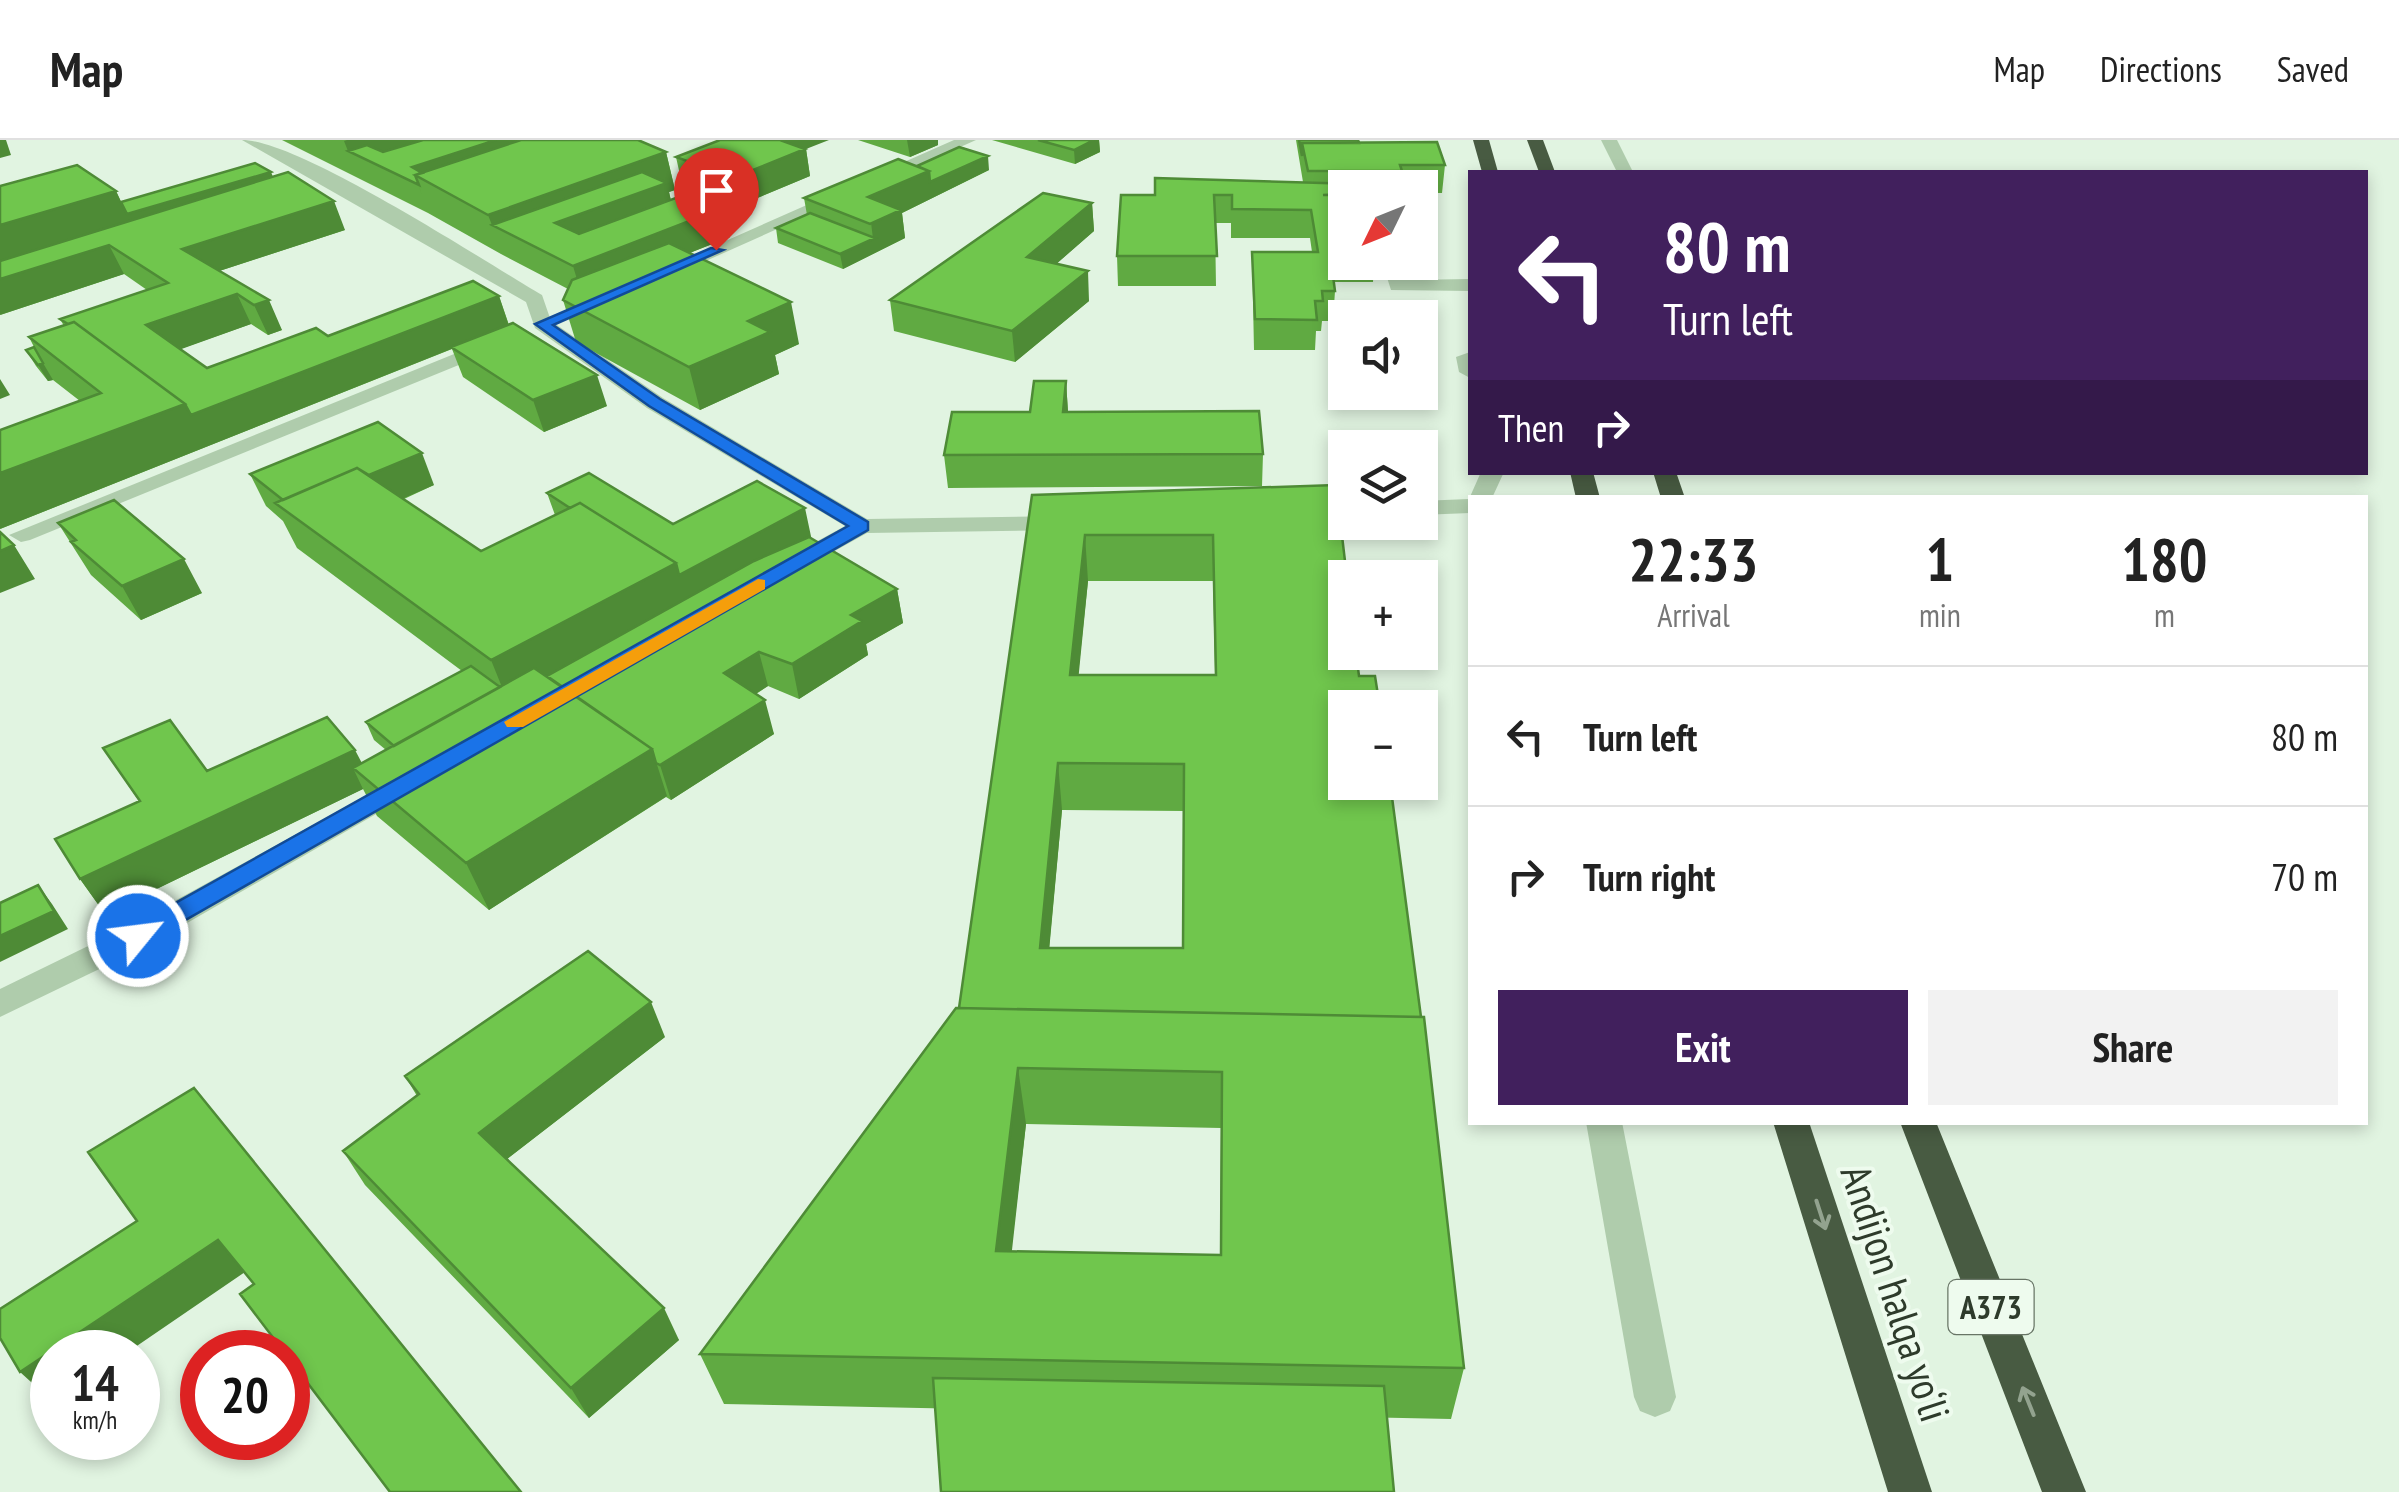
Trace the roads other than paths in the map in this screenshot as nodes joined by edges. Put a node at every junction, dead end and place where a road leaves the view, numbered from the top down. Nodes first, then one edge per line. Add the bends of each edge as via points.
1 (250, 140) edge
2 (968, 140) edge
3 (1480, 140) edge
4 (1535, 140) edge
5 (1609, 140) edge
6 (1489, 170) edge
7 (1546, 170) edge
8 (1623, 170) edge
9 (332, 181) junction
10 (295, 192) edge
11 (651, 278) edge
12 (1396, 280) edge
13 (1468, 285) edge
14 (533, 327) junction
15 (1468, 506) edge
16 (1438, 507) edge
17 (1088, 523) edge
18 (862, 526) junction
19 (21, 535) dead end
20 (758, 584) edge
21 (431, 770) edge
22 (0, 1004) edge
23 (1605, 1125) edge
24 (1792, 1125) edge
25 (1919, 1125) edge
26 (1655, 1397) dead end
27 (1910, 1492) edge
28 (2064, 1492) edge

1 - 9 lane
2 - 11 lane
3 - 6 highway
4 - 7 highway
5 - 8 lane
9 - 10 lane
9 - 14 lane via 535,300
12 - 13 lane via 1398,286
14 - 18 lane
14 - 19 lane
15 - 16 lane
17 - 18 lane
18 - 20 lane
21 - 22 lane via 138,936
23 - 26 lane
24 -> 27 highway, Andijon halqa yo‘li
28 -> 25 highway, Andijon halqa yo‘li / A373

